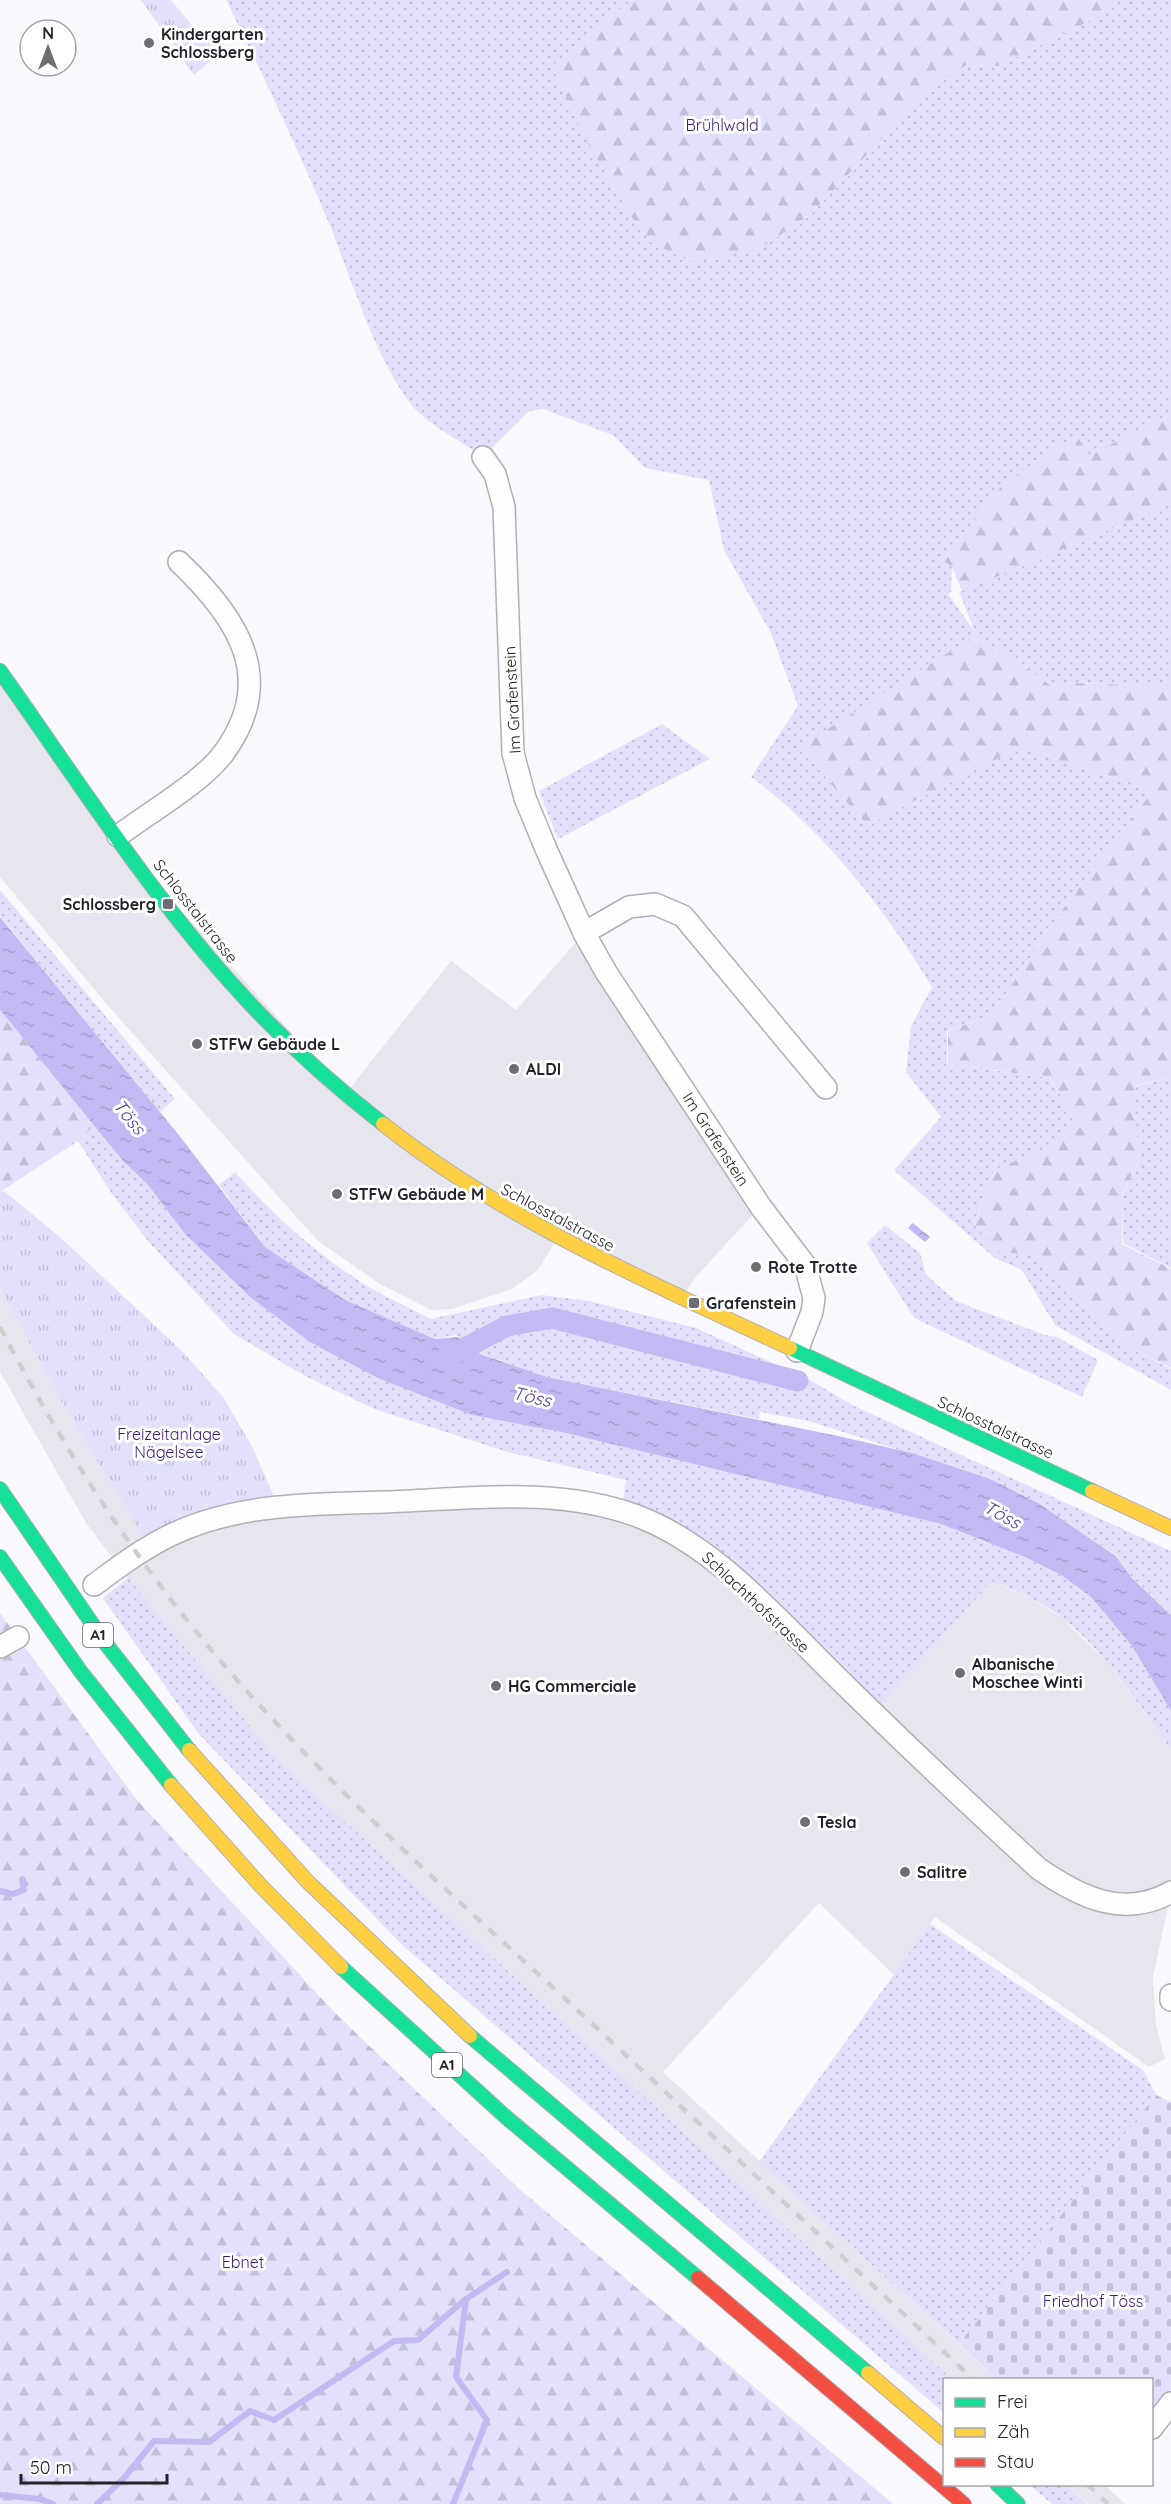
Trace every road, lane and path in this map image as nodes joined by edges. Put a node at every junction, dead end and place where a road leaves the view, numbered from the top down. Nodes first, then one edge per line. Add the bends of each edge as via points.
1 (483, 457) dead end
2 (179, 562) dead end
3 (0, 671) edge
4 (118, 836) junction
5 (584, 933) junction
6 (826, 1088) dead end
7 (797, 1351) junction
8 (0, 1489) edge
9 (1171, 1528) edge
10 (0, 1557) edge
11 (94, 1585) dead end
12 (18, 1637) dead end
13 (0, 1647) edge
14 (1171, 1894) edge
15 (1171, 1995) edge
16 (1171, 2000) edge
17 (943, 2436) edge
18 (943, 2486) edge
19 (943, 2486) edge
20 (999, 2486) edge
21 (964, 2504) edge
22 (1018, 2504) edge

1 - 5 street, Im Grafenstein via 501,490 506,526 513,753 525,798
2 - 4 street via 206,588 236,627 247,658 249,688 242,722 223,754
3 - 4 main road, Schlosstalstrasse
4 - 7 main road, Schlosstalstrasse via 242,995 346,1094 403,1140 495,1203 557,1238
5 - 6 street via 629,907 655,904 684,916
5 - 7 street, Im Grafenstein via 761,1207 805,1265 814,1298
7 - 9 main road, Schlosstalstrasse
8 - 17 main road, A1 via 61,1583 141,1692 207,1773 309,1884 502,2065
10 - 18 main road, A1 via 80,1672 146,1756 230,1853 325,1950 495,2106
11 - 14 street, Schlachthofstrasse via 149,1546 175,1533 223,1517 278,1506 533,1497 572,1500 638,1516 709,1556 1030,1860 1069,1889 1106,1903 1146,1904
12 - 13 street
15 - 16 street
19 - 21 main road, A1
20 - 22 main road

